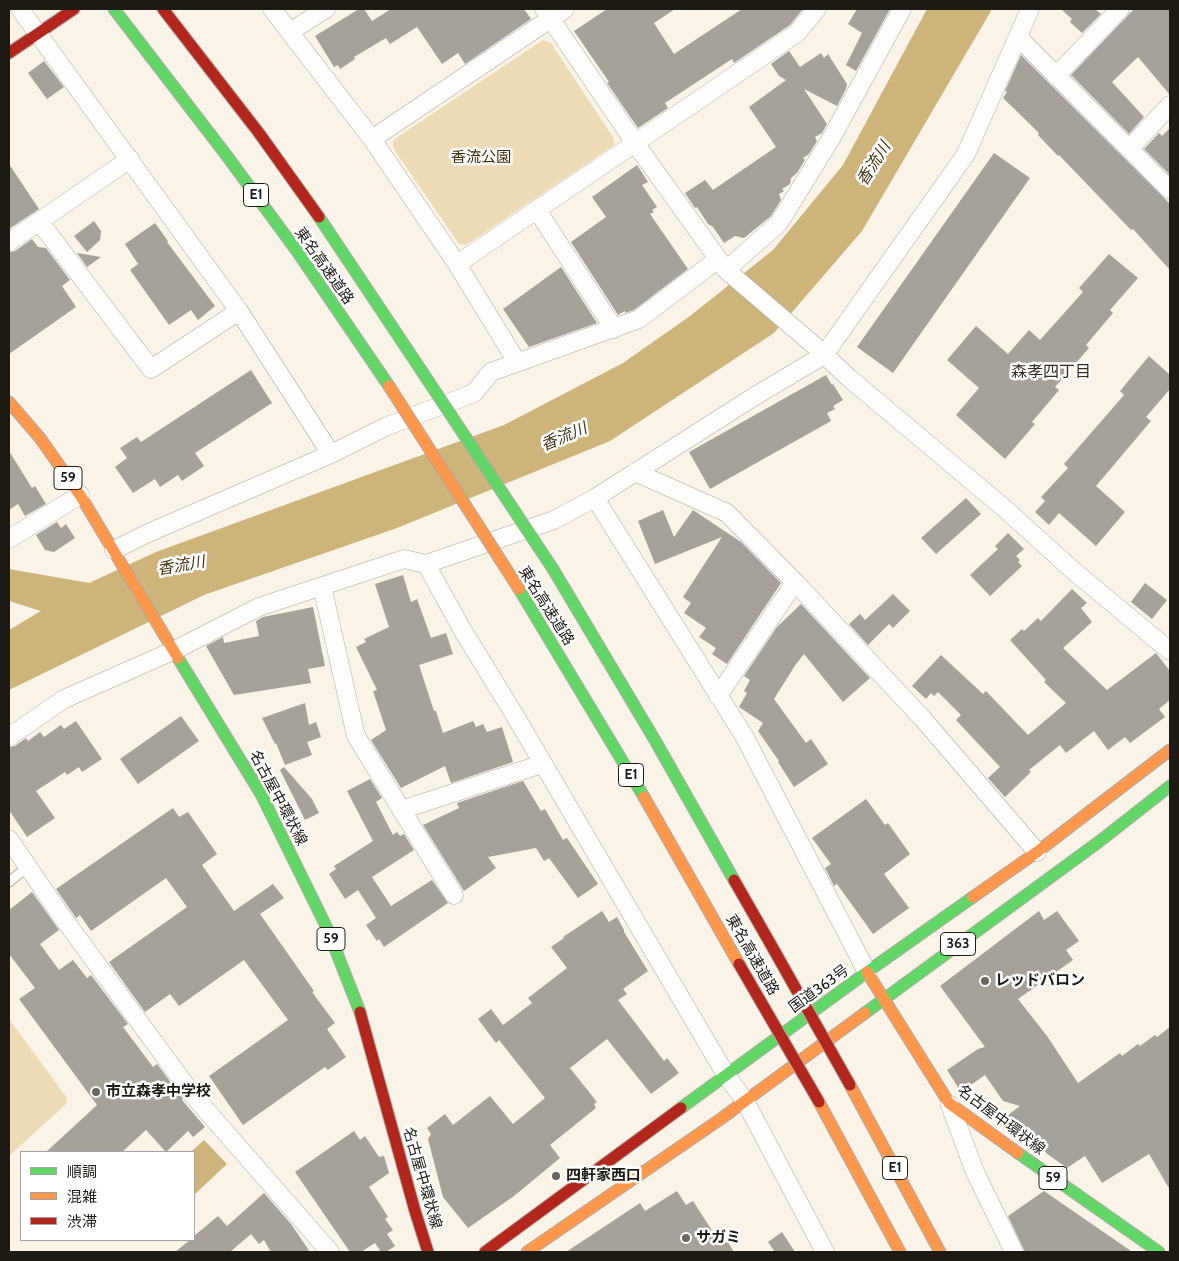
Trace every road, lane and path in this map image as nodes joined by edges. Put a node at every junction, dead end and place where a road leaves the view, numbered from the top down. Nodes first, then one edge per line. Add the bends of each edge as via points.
1 (20, 9) edge
2 (74, 9) edge
3 (163, 9) edge
4 (272, 9) edge
5 (326, 9) edge
6 (566, 9) edge
7 (817, 9) edge
8 (902, 9) edge
9 (1030, 9) edge
10 (1120, 9) edge
11 (114, 10) edge
12 (547, 14) edge
13 (291, 31) junction
14 (39, 33) junction
15 (1018, 37) junction
16 (9, 53) edge
17 (1056, 76) junction
18 (1170, 105) edge
19 (372, 139) junction
20 (635, 144) junction
21 (1129, 149) junction
22 (130, 159) junction
23 (1170, 190) edge
24 (537, 210) junction
25 (39, 221) junction
26 (9, 242) edge
27 (457, 264) junction
28 (725, 269) junction
29 (239, 311) junction
30 (614, 329) junction
31 (820, 351) junction
32 (517, 362) junction
33 (9, 402) edge
34 (331, 454) junction
35 (635, 472) junction
36 (80, 495) junction
37 (595, 498) junction
38 (9, 539) edge
39 (117, 555) junction
40 (426, 564) junction
41 (795, 582) junction
42 (322, 586) junction
43 (172, 645) junction
44 (1170, 651) edge
45 (718, 696) junction
46 (9, 737) edge
47 (1170, 750) edge
48 (542, 764) junction
49 (1170, 786) edge
50 (401, 810) junction
51 (9, 839) edge
52 (1037, 852) junction
53 (27, 867) junction
54 (9, 882) edge
55 (454, 895) dead end
56 (867, 972) junction
57 (884, 998) junction
58 (726, 1075) junction
59 (745, 1101) junction
60 (949, 1103) junction
61 (330, 1252) edge
62 (428, 1252) edge
63 (485, 1252) edge
64 (527, 1252) edge
65 (825, 1252) edge
66 (900, 1252) edge
67 (940, 1252) edge
68 (1014, 1252) edge
69 (1159, 1252) edge

1 - 14 street
2 - 14 main road
3 - 67 main road, 東名高速道路 / E1, bridge via 328,229 553,569 770,943
4 - 13 street
5 - 13 street
6 - 12 street
7 - 20 street via 797,33
8 - 28 street via 832,137 779,223
9 - 15 street
10 - 17 street
11 - 66 main road, 東名高速道路 / E1, bridge via 294,247 389,386 519,589 623,761 819,1102
12 - 19 street
12 - 20 street
13 - 19 street
14 - 16 main road
14 - 22 street
15 - 17 street
15 - 31 street via 966,154
17 - 21 street
18 - 21 street
19 - 27 street
20 - 24 street
20 - 28 street
21 - 23 street
22 - 25 street
22 - 29 street
24 - 27 street
24 - 30 street
25 - 26 street
25 - 29 street via 151,369
27 - 32 street
28 - 30 street via 638,319
28 - 31 street
29 - 34 street
30 - 32 street
31 - 35 street
31 - 44 street
32 - 34 street via 492,372 474,393 385,427
33 - 36 main road, 名古屋中環状線 / 59 via 40,438
34 - 39 street via 146,534
35 - 37 street
35 - 41 street via 727,513
36 - 38 street
36 - 39 main road, 名古屋中環状線 / 59
37 - 40 street via 554,520
37 - 45 street
39 - 43 main road, 名古屋中環状線 / 59
40 - 42 street via 404,559
40 - 48 street
41 - 45 street
41 - 52 street via 922,719
42 - 43 street via 259,607
42 - 50 street via 356,736
43 - 46 street via 64,699
43 - 62 main road, 名古屋中環状線 / 59 via 261,794 327,928 362,1016
45 - 56 street via 744,736
47 - 52 main road, 国道363号 / 363
48 - 50 street
48 - 58 street
49 - 57 main road, 363
50 - 55 street
51 - 53 street
52 - 56 main road, 国道363号 / 363
53 - 54 lane
53 - 61 street via 192,1094
56 - 57 main road, 名古屋中環状線 / 59
56 - 58 main road, 国道363号 / 363
57 - 59 main road, 363
57 - 60 main road, 名古屋中環状線 / 59
58 - 59 street
58 - 63 main road, 国道363号 / 363
59 - 64 main road, 363
59 - 65 street
60 - 68 street via 975,1172
60 - 69 main road, 名古屋中環状線 / 59

